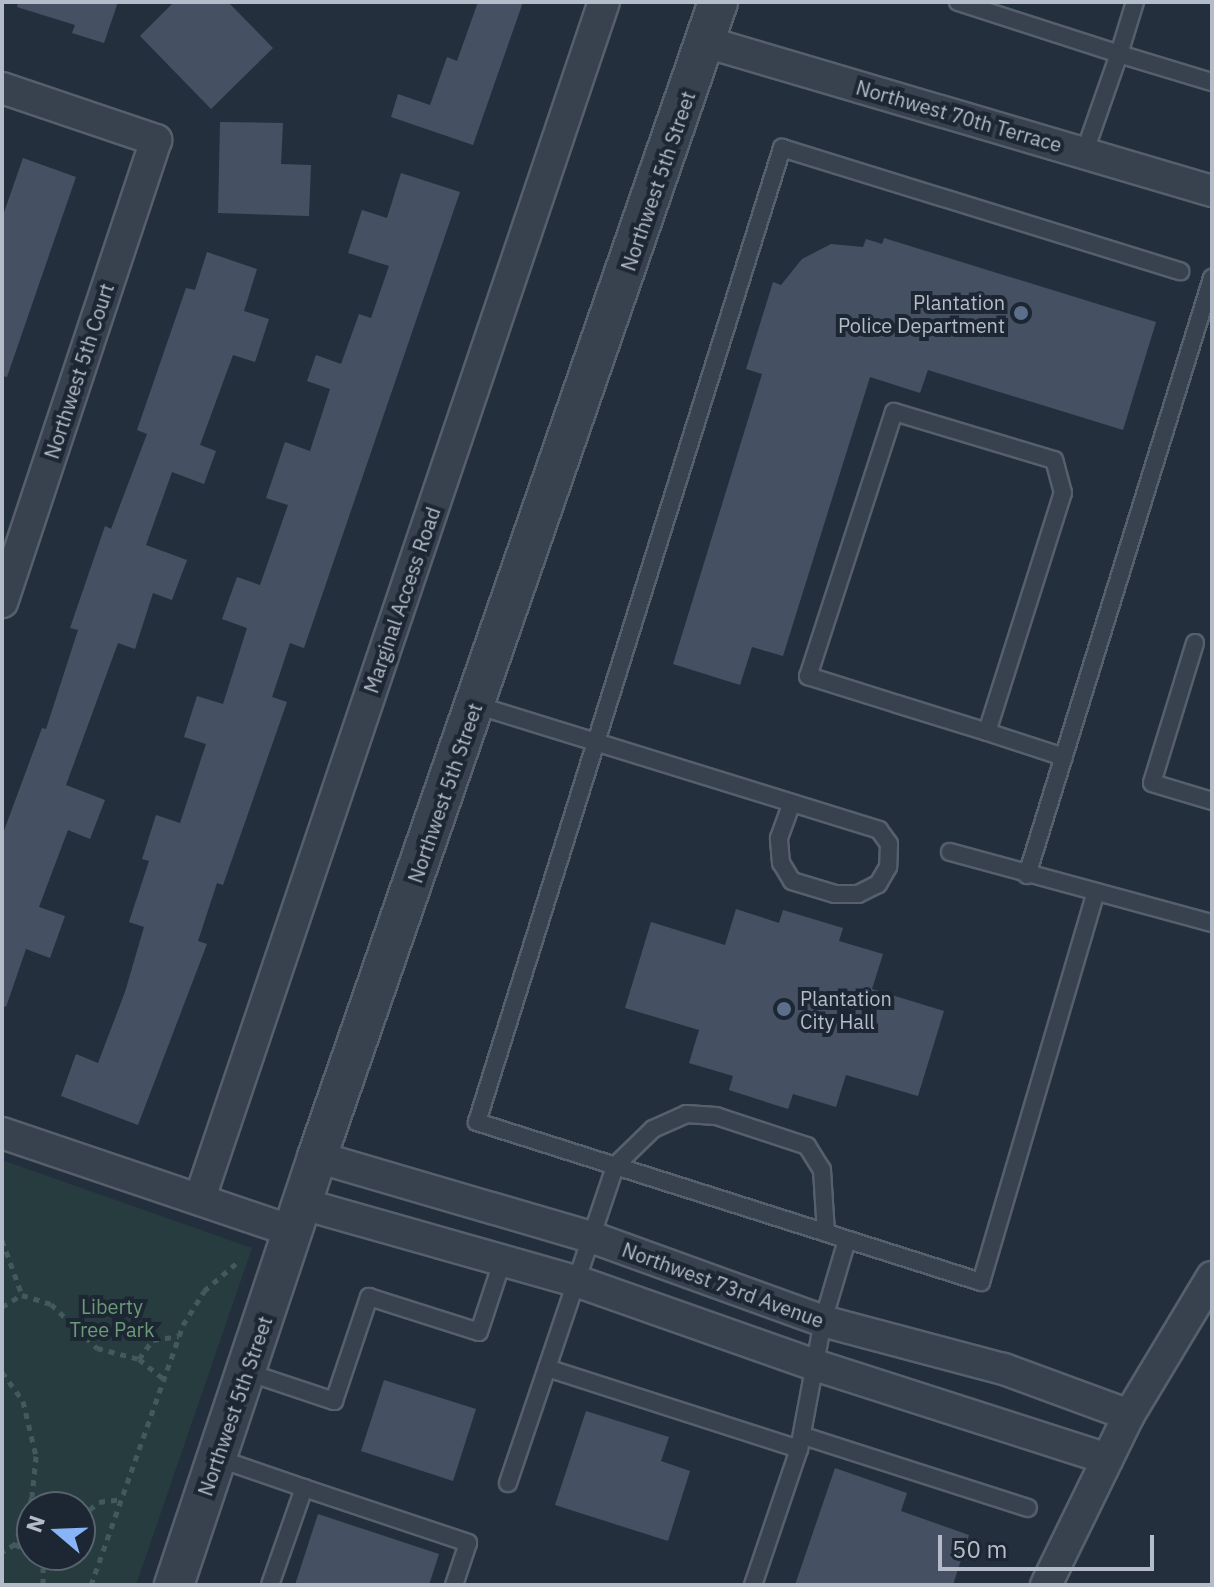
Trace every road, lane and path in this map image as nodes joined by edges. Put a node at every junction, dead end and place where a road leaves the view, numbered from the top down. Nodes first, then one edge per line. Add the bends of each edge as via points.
1 (604, 2) edge
2 (718, 2) edge
3 (958, 2) edge
4 (1135, 2) edge
5 (706, 42) junction
6 (1119, 54) junction
7 (1212, 82) edge
8 (2, 88) edge
9 (1084, 154) junction
10 (1212, 191) edge
11 (1180, 271) dead end
12 (1212, 278) edge
13 (2, 602) edge
14 (1195, 643) dead end
15 (476, 705) junction
16 (987, 732) junction
17 (593, 741) junction
18 (1064, 757) junction
19 (1212, 801) edge
20 (792, 803) junction
21 (950, 852) dead end
22 (1027, 875) junction
23 (1095, 895) junction
24 (1212, 923) edge
25 (2, 1133) edge
26 (317, 1157) junction
27 (615, 1166) junction
28 (200, 1198) junction
29 (298, 1218) junction
30 (826, 1233) junction
31 (591, 1237) junction
32 (2, 1240) edge
33 (847, 1240) junction
34 (240, 1260) dead end
35 (502, 1262) junction
36 (1212, 1277) edge
37 (576, 1281) junction
38 (22, 1295) junction
39 (2, 1307) edge
40 (823, 1321) junction
41 (179, 1336) junction
42 (139, 1359) junction
43 (815, 1365) junction
44 (547, 1368) junction
45 (2, 1372) edge
46 (247, 1372) junction
47 (164, 1379) junction
48 (1129, 1415) junction
49 (802, 1442) junction
50 (217, 1458) junction
51 (1107, 1459) junction
52 (508, 1483) dead end
53 (304, 1488) junction
54 (123, 1499) junction
55 (96, 1504) edge
56 (1028, 1508) dead end
57 (15, 1544) joint
58 (2, 1552) edge
59 (91, 1585) edge
60 (174, 1585) edge
61 (270, 1585) edge
62 (454, 1585) edge
63 (753, 1585) edge
64 (1046, 1585) edge

1 - 28 street, Marginal Access Road
2 - 5 street, Northwest 5th Street
3 - 6 lane
4 - 6 lane
5 - 9 street, Northwest 70th Terrace
5 - 15 street, Northwest 5th Street
6 - 7 lane
6 - 9 lane
8 - 13 street, Northwest 5th Court via 156,140
9 - 10 street, Northwest 70th Terrace
11 - 17 lane via 782,148
12 - 18 lane
14 - 19 lane via 1152,783
15 - 17 lane
15 - 26 street, Northwest 5th Street
16 - 16 lane via 808,676 894,412 1054,460 1063,493
16 - 18 lane
17 - 20 lane
17 - 27 lane via 477,1122
18 - 22 lane
20 - 20 lane via 879,830 889,844 888,867 878,884 858,894 835,894 792,881 781,863 779,838
21 - 22 lane
22 - 23 lane
23 - 24 lane
23 - 33 lane via 981,1282
25 - 28 street
26 - 29 street, Northwest 5th Street
26 - 31 street, Northwest 73rd Avenue
27 - 30 lane
27 - 30 lane via 653,1129 686,1114 716,1116 807,1146 822,1170
27 - 31 lane
28 - 29 street
29 - 35 street
29 - 46 street, Northwest 5th Street
30 - 33 lane
31 - 37 lane
31 - 40 street, Northwest 73rd Avenue
32 - 38 path
33 - 40 lane
34 - 41 path via 204,1291
35 - 37 street
35 - 46 lane via 479,1332 369,1297 334,1401
36 - 48 street
37 - 43 street
37 - 44 lane
38 - 39 path
38 - 42 path via 68,1315 97,1348
40 - 43 lane
40 - 48 street, Northwest 73rd Avenue via 1004,1369
41 - 42 path via 153,1340
41 - 47 path
42 - 47 path
43 - 49 lane
43 - 51 street
44 - 49 lane
44 - 52 lane
45 - 57 path via 23,1401 36,1456 32,1497
46 - 50 street, Northwest 5th Street
47 - 54 path
48 - 51 street
49 - 56 lane
49 - 63 lane
50 - 53 lane
50 - 60 street, Northwest 5th Street
51 - 64 street
53 - 61 lane
53 - 62 lane via 468,1543
54 - 55 path
54 - 59 path
57 - 58 path

